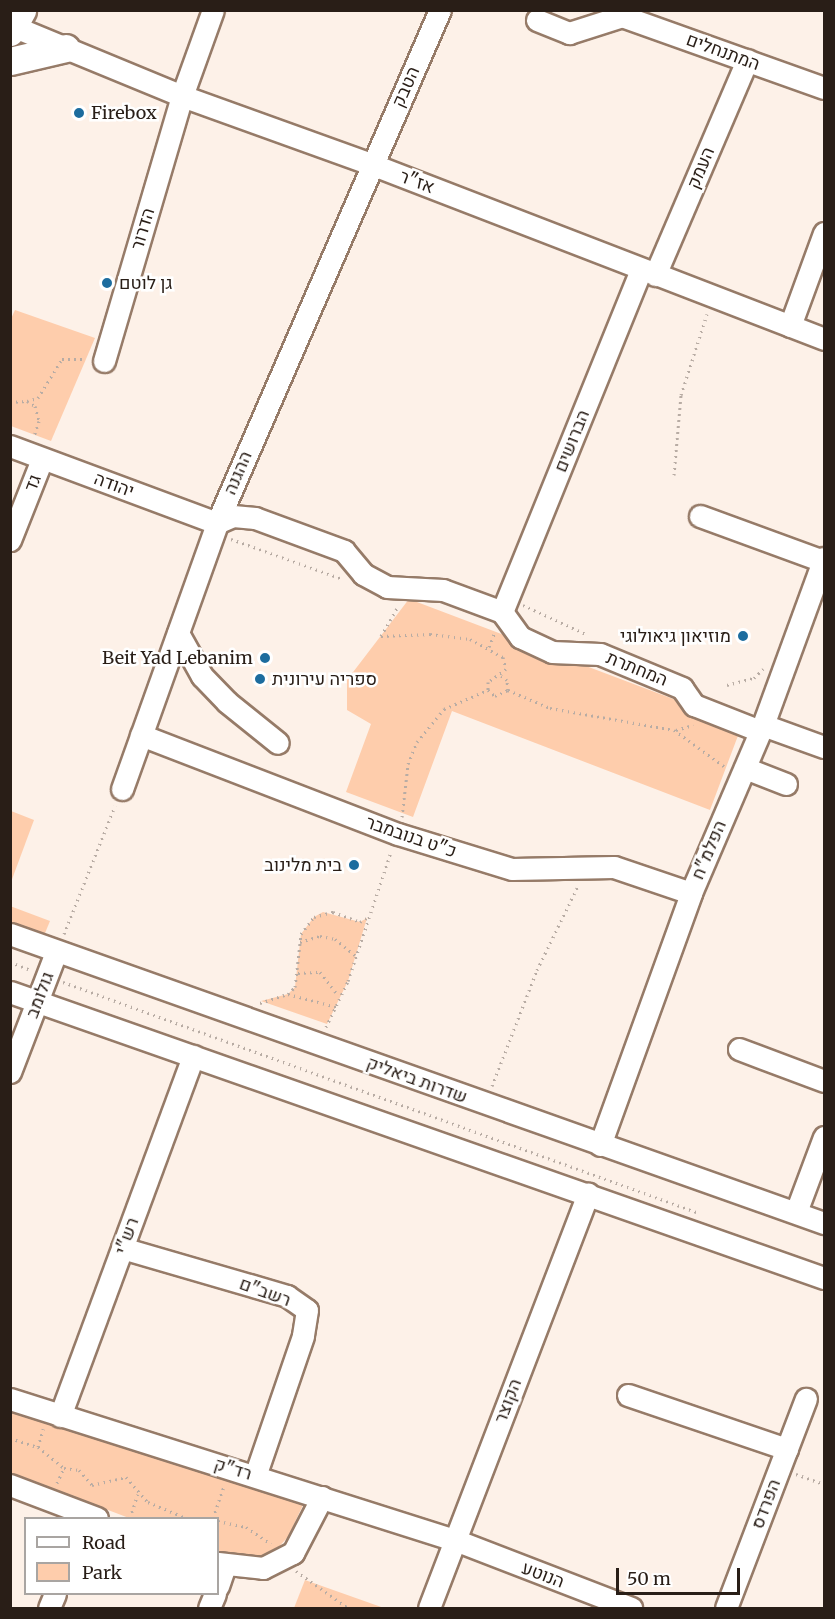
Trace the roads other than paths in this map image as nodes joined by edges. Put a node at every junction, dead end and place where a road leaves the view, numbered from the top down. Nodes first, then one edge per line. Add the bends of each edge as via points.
1 (213, 10) edge
2 (440, 10) edge
3 (537, 20) dead end
4 (14, 24) edge
5 (66, 48) junction
6 (747, 60) junction
7 (10, 61) edge
8 (825, 88) edge
9 (182, 96) junction
10 (371, 164) junction
11 (825, 233) edge
12 (648, 272) junction
13 (790, 326) junction
14 (825, 339) edge
15 (104, 361) road end
16 (27, 452) edge
17 (700, 516) dead end
18 (215, 528) junction
19 (10, 540) edge
20 (824, 560) edge
21 (505, 605) junction
22 (178, 633) junction
23 (761, 728) junction
24 (141, 735) junction
25 (278, 742) dead end
26 (825, 747) edge
27 (743, 772) junction
28 (786, 784) dead end
29 (122, 789) road end
30 (691, 893) junction
31 (10, 934) edge
32 (56, 952) junction
33 (10, 992) edge
34 (38, 1002) junction
35 (739, 1049) dead end
36 (193, 1056) junction
37 (10, 1072) edge
38 (825, 1081) edge
39 (825, 1137) edge
40 (600, 1145) junction
41 (588, 1193) junction
42 (796, 1212) junction
43 (825, 1223) edge
44 (122, 1248) junction
45 (825, 1278) edge
46 (628, 1395) dead end
47 (10, 1399) edge
48 (806, 1400) dead end
49 (60, 1416) junction
50 (783, 1459) junction
51 (255, 1476) junction
52 (10, 1485) edge
53 (322, 1497) junction
54 (88, 1517) edge
55 (455, 1540) junction
56 (221, 1564) edge
57 (429, 1608) edge
58 (631, 1608) edge
59 (726, 1608) edge

1 - 9 street, הדרור
2 - 10 street, הטבק
3 - 6 street, המתנחלים via 569,33 622,16
4 - 5 street, אז"ר
5 - 7 main road
5 - 9 street, אז"ר
6 - 8 street, המתנחלים
6 - 12 street, העמק
9 - 10 street, אז"ר
9 - 15 street, הדרור
10 - 12 street, אז"ר
10 - 18 street, ההגנה
11 - 13 street
12 - 13 street, אז"ר
12 - 21 street, הברושים
13 - 14 street, אז"ר
16 - 18 street, יהודה
16 - 19 street, גד
17 - 20 street
18 - 21 street via 233,516 255,518 344,551 363,574 387,587 443,590
18 - 22 street, ההגנה
20 - 23 street, הפלמ"ח
21 - 23 street, המחתרת via 520,638 552,652 600,654 682,688 694,705
22 - 24 street, ההגנה
22 - 25 street via 202,676 227,702
23 - 26 street, המחתרת
23 - 27 street, הפלמ"ח
24 - 29 street, ההגנה
24 - 30 street, כ"ט בנובמבר via 398,834 512,869 614,867
27 - 28 street
27 - 30 street, הפלמ"ח
30 - 40 street, הפלמ"ח
31 - 32 street, שדרות ביאליק
32 - 34 street, גולומב
32 - 40 street, שדרות ביאליק
33 - 34 street
34 - 36 street
34 - 37 street, גולומב
35 - 38 street
36 - 41 street
36 - 44 street, רש"י
39 - 42 street
40 - 42 street, שדרות ביאליק
41 - 45 street via 624,1195
41 - 55 street, הקוצר
42 - 43 street, שדרות ביאליק
44 - 49 street, רש"י
44 - 51 street, רשב"ם via 287,1296 307,1310 303,1336
46 - 50 street
47 - 49 street, רד"ק
48 - 50 street, הפרדס
49 - 51 street, רד"ק
50 - 59 street, הפרדס
51 - 53 street, רד"ק
52 - 54 street
53 - 55 street, רד"ק
53 - 56 street via 293,1553 263,1568
55 - 57 street, הקוצר
55 - 58 street, הנוטע

